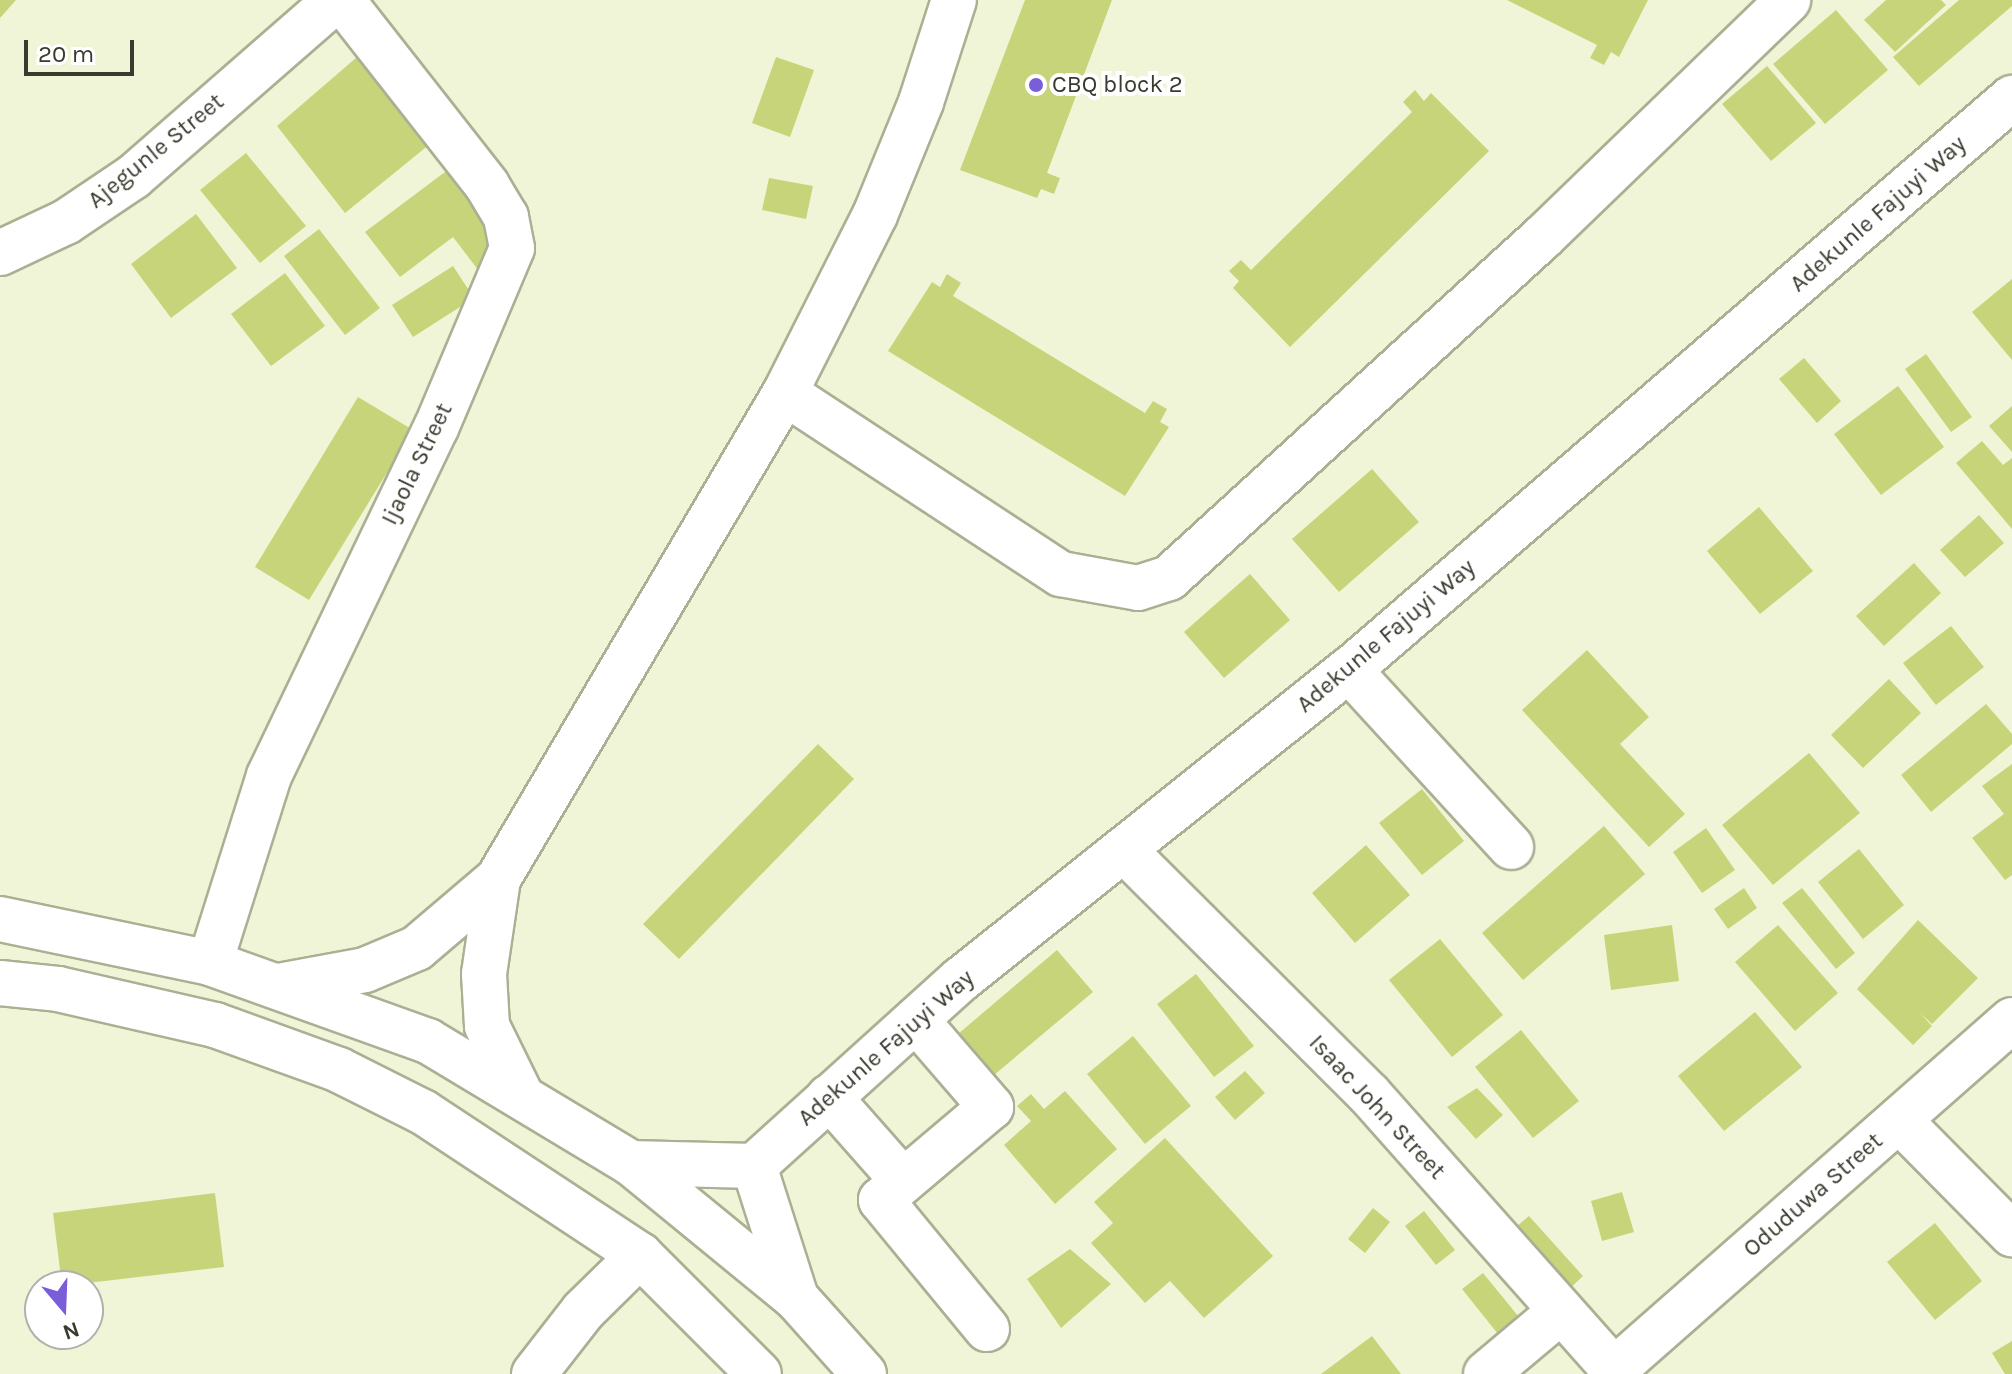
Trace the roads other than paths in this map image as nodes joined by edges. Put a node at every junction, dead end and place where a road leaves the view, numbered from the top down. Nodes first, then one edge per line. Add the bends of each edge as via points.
1 (339, 0) edge
2 (954, 0) edge
3 (1788, 0) edge
4 (2012, 98) edge
5 (0, 253) edge
6 (785, 393) junction
7 (1349, 670) junction
8 (1511, 847) dead end
9 (1125, 851) junction
10 (498, 879) junction
11 (0, 919) edge
12 (210, 963) junction
13 (0, 983) edge
14 (279, 986) junction
15 (916, 1020) junction
16 (2012, 1020) edge
17 (519, 1091) junction
18 (829, 1097) junction
19 (1899, 1120) junction
20 (631, 1163) junction
21 (754, 1166) junction
22 (903, 1181) junction
23 (2012, 1234) edge
24 (640, 1255) junction
25 (796, 1298) junction
26 (1561, 1311) junction
27 (987, 1329) dead end
28 (1616, 1372) edge
29 (534, 1374) edge
30 (759, 1374) edge
31 (864, 1374) edge
32 (1486, 1374) edge

1 - 5 street, Ajegunle Street via 133,177 66,222
1 - 12 street, Ijaola Street via 487,185 506,217 512,248 436,428 269,776
2 - 6 street via 875,215
3 - 6 street via 1543,237 1169,578 1138,588 1061,574
4 - 7 street, Adekunle Fajuyi Way
6 - 10 street
7 - 8 street
7 - 9 street, Adekunle Fajuyi Way
9 - 15 street, Adekunle Fajuyi Way
9 - 26 street, Isaac John Street via 1369,1094
10 - 14 street via 417,948 365,970
10 - 17 street via 484,974 487,1026
11 - 12 street
12 - 14 street
13 - 24 street via 58,989 215,1025 339,1070 504,1161
14 - 17 street via 428,1041
15 - 18 street, Adekunle Fajuyi Way
15 - 22 street via 991,1107
16 - 19 street, Oduduwa Street
17 - 20 street
18 - 21 street, Adekunle Fajuyi Way
18 - 22 street
19 - 23 street
19 - 28 street, Oduduwa Street
20 - 21 street
20 - 25 street
21 - 25 street
22 - 27 street via 881,1200
24 - 29 street via 583,1311
24 - 30 street
25 - 31 street
26 - 28 street, Isaac John Street
26 - 32 street

